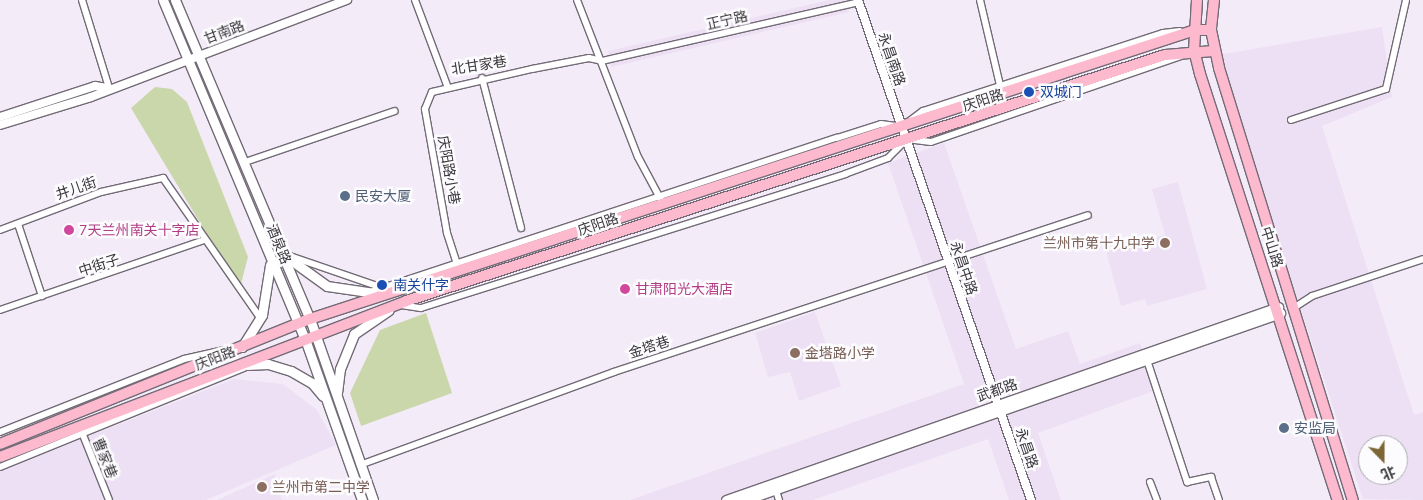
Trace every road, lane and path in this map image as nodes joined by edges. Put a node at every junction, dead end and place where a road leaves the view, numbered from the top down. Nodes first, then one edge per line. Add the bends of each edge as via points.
1 (82, 0) edge
2 (163, 0) edge
3 (175, 0) edge
4 (347, 0) edge
5 (415, 0) edge
6 (577, 0) edge
7 (980, 0) edge
8 (1198, 0) edge
9 (1214, 0) edge
10 (1406, 0) edge
11 (858, 1) edge
12 (1195, 30) junction
13 (1211, 30) junction
14 (1194, 50) junction
15 (1214, 51) junction
16 (198, 56) junction
17 (188, 60) junction
18 (602, 61) junction
19 (482, 78) junction
20 (448, 85) junction
21 (1000, 86) junction
22 (109, 88) junction
23 (395, 111) dead end
24 (0, 117) edge
25 (1291, 120) dead end
26 (0, 125) edge
27 (903, 126) junction
28 (907, 139) junction
29 (245, 162) junction
30 (661, 199) junction
31 (1088, 215) dead end
32 (18, 224) junction
33 (521, 228) dead end
34 (0, 230) edge
35 (204, 240) junction
36 (282, 253) junction
37 (269, 257) junction
38 (1423, 259) edge
39 (949, 263) junction
40 (458, 266) junction
41 (383, 291) junction
42 (42, 296) junction
43 (397, 304) junction
44 (1292, 309) junction
45 (0, 310) edge
46 (1279, 310) junction
47 (260, 319) junction
48 (310, 319) junction
49 (297, 325) junction
50 (315, 334) junction
51 (305, 339) junction
52 (240, 349) junction
53 (1146, 357) junction
54 (254, 364) junction
55 (224, 368) junction
56 (334, 405) junction
57 (1000, 407) junction
58 (81, 429) junction
59 (0, 432) edge
60 (0, 444) edge
61 (0, 457) edge
62 (360, 465) junction
63 (0, 467) edge
64 (1150, 482) dead end
65 (775, 486) junction
66 (109, 500) edge
67 (362, 500) edge
68 (372, 500) edge
69 (726, 500) edge
70 (746, 500) edge
71 (779, 500) edge
72 (1031, 500) edge
73 (1157, 500) edge
74 (1219, 500) edge
75 (1338, 500) edge
76 (1353, 500) edge

1 - 22 street
2 - 17 main road, 酒泉路
3 - 16 main road, 酒泉路
4 - 16 street, 甘南路
5 - 20 street, 北甘家巷
6 - 18 street
7 - 21 street
8 - 12 main road, 中山路
9 - 13 main road, 中山路
10 - 25 street via 1386,89
11 - 18 street, 正宁路
11 - 27 street, 永昌南路
12 - 13 main road, 庆阳路
12 - 14 main road, 中山路
12 - 21 street via 1163,33
12 - 27 main road, 庆阳路
13 - 15 main road, 中山路
14 - 15 main road, 庆阳路
14 - 28 main road, 庆阳路
14 - 46 main road, 中山路
15 - 44 main road, 中山路
16 - 17 street, 甘南路
16 - 29 main road, 酒泉路
17 - 22 street, 甘南路
17 - 37 main road, 酒泉路
18 - 19 street, 北甘家巷 via 589,58
18 - 30 street via 638,157
19 - 20 street, 北甘家巷
19 - 33 street
20 - 40 street, 庆阳路小巷 via 432,92 425,109
21 - 27 street via 922,111
22 - 24 street, 甘南路 via 95,86
22 - 26 street, 甘南路
23 - 29 street
27 - 28 street
27 - 30 main road, 庆阳路
28 - 39 street, 永昌中路
28 - 43 main road, 庆阳路
29 - 36 main road, 酒泉路
30 - 40 main road, 庆阳路
31 - 39 street, 金塔巷
32 - 34 street, 井儿街
32 - 35 street, 井儿街 via 101,192 163,178
32 - 42 street
35 - 42 street, 中街子
35 - 47 street
36 - 41 street
36 - 41 main road via 327,286 367,293
36 - 48 main road, 酒泉路
37 - 47 main road via 269,290
37 - 49 main road, 酒泉路
38 - 44 street via 1312,296
39 - 57 street, 永昌中路
39 - 62 street, 金塔巷 via 614,372
40 - 41 main road, 庆阳路
41 - 48 main road, 庆阳路
42 - 45 street, 中街子
43 - 50 main road, 庆阳路
43 - 56 main road via 354,334 340,369
44 - 76 main road, 中山路
46 - 53 main road, 武都路
46 - 75 main road, 中山路
47 - 52 main road
48 - 49 main road, 庆阳路
48 - 50 main road, 酒泉路
49 - 51 main road, 酒泉路
49 - 52 main road, 庆阳路
50 - 51 main road, 庆阳路
50 - 56 main road, 酒泉路
51 - 55 main road, 庆阳路
51 - 56 main road, 酒泉路
52 - 59 street via 191,356
52 - 60 main road, 庆阳路
53 - 57 main road, 武都路
53 - 74 street via 1187,482 1211,476
54 - 55 main road
54 - 56 main road via 278,366 304,377
54 - 58 street
55 - 58 main road, 庆阳路
56 - 62 main road, 酒泉路
56 - 67 main road, 酒泉路
57 - 65 main road, 武都路
57 - 72 street, 永昌路
58 - 61 main road, 庆阳路
58 - 63 street
58 - 66 street, 曹家巷
62 - 68 main road, 酒泉路
64 - 73 street
65 - 69 main road, 武都路
65 - 70 main road, 武都路
65 - 71 street

